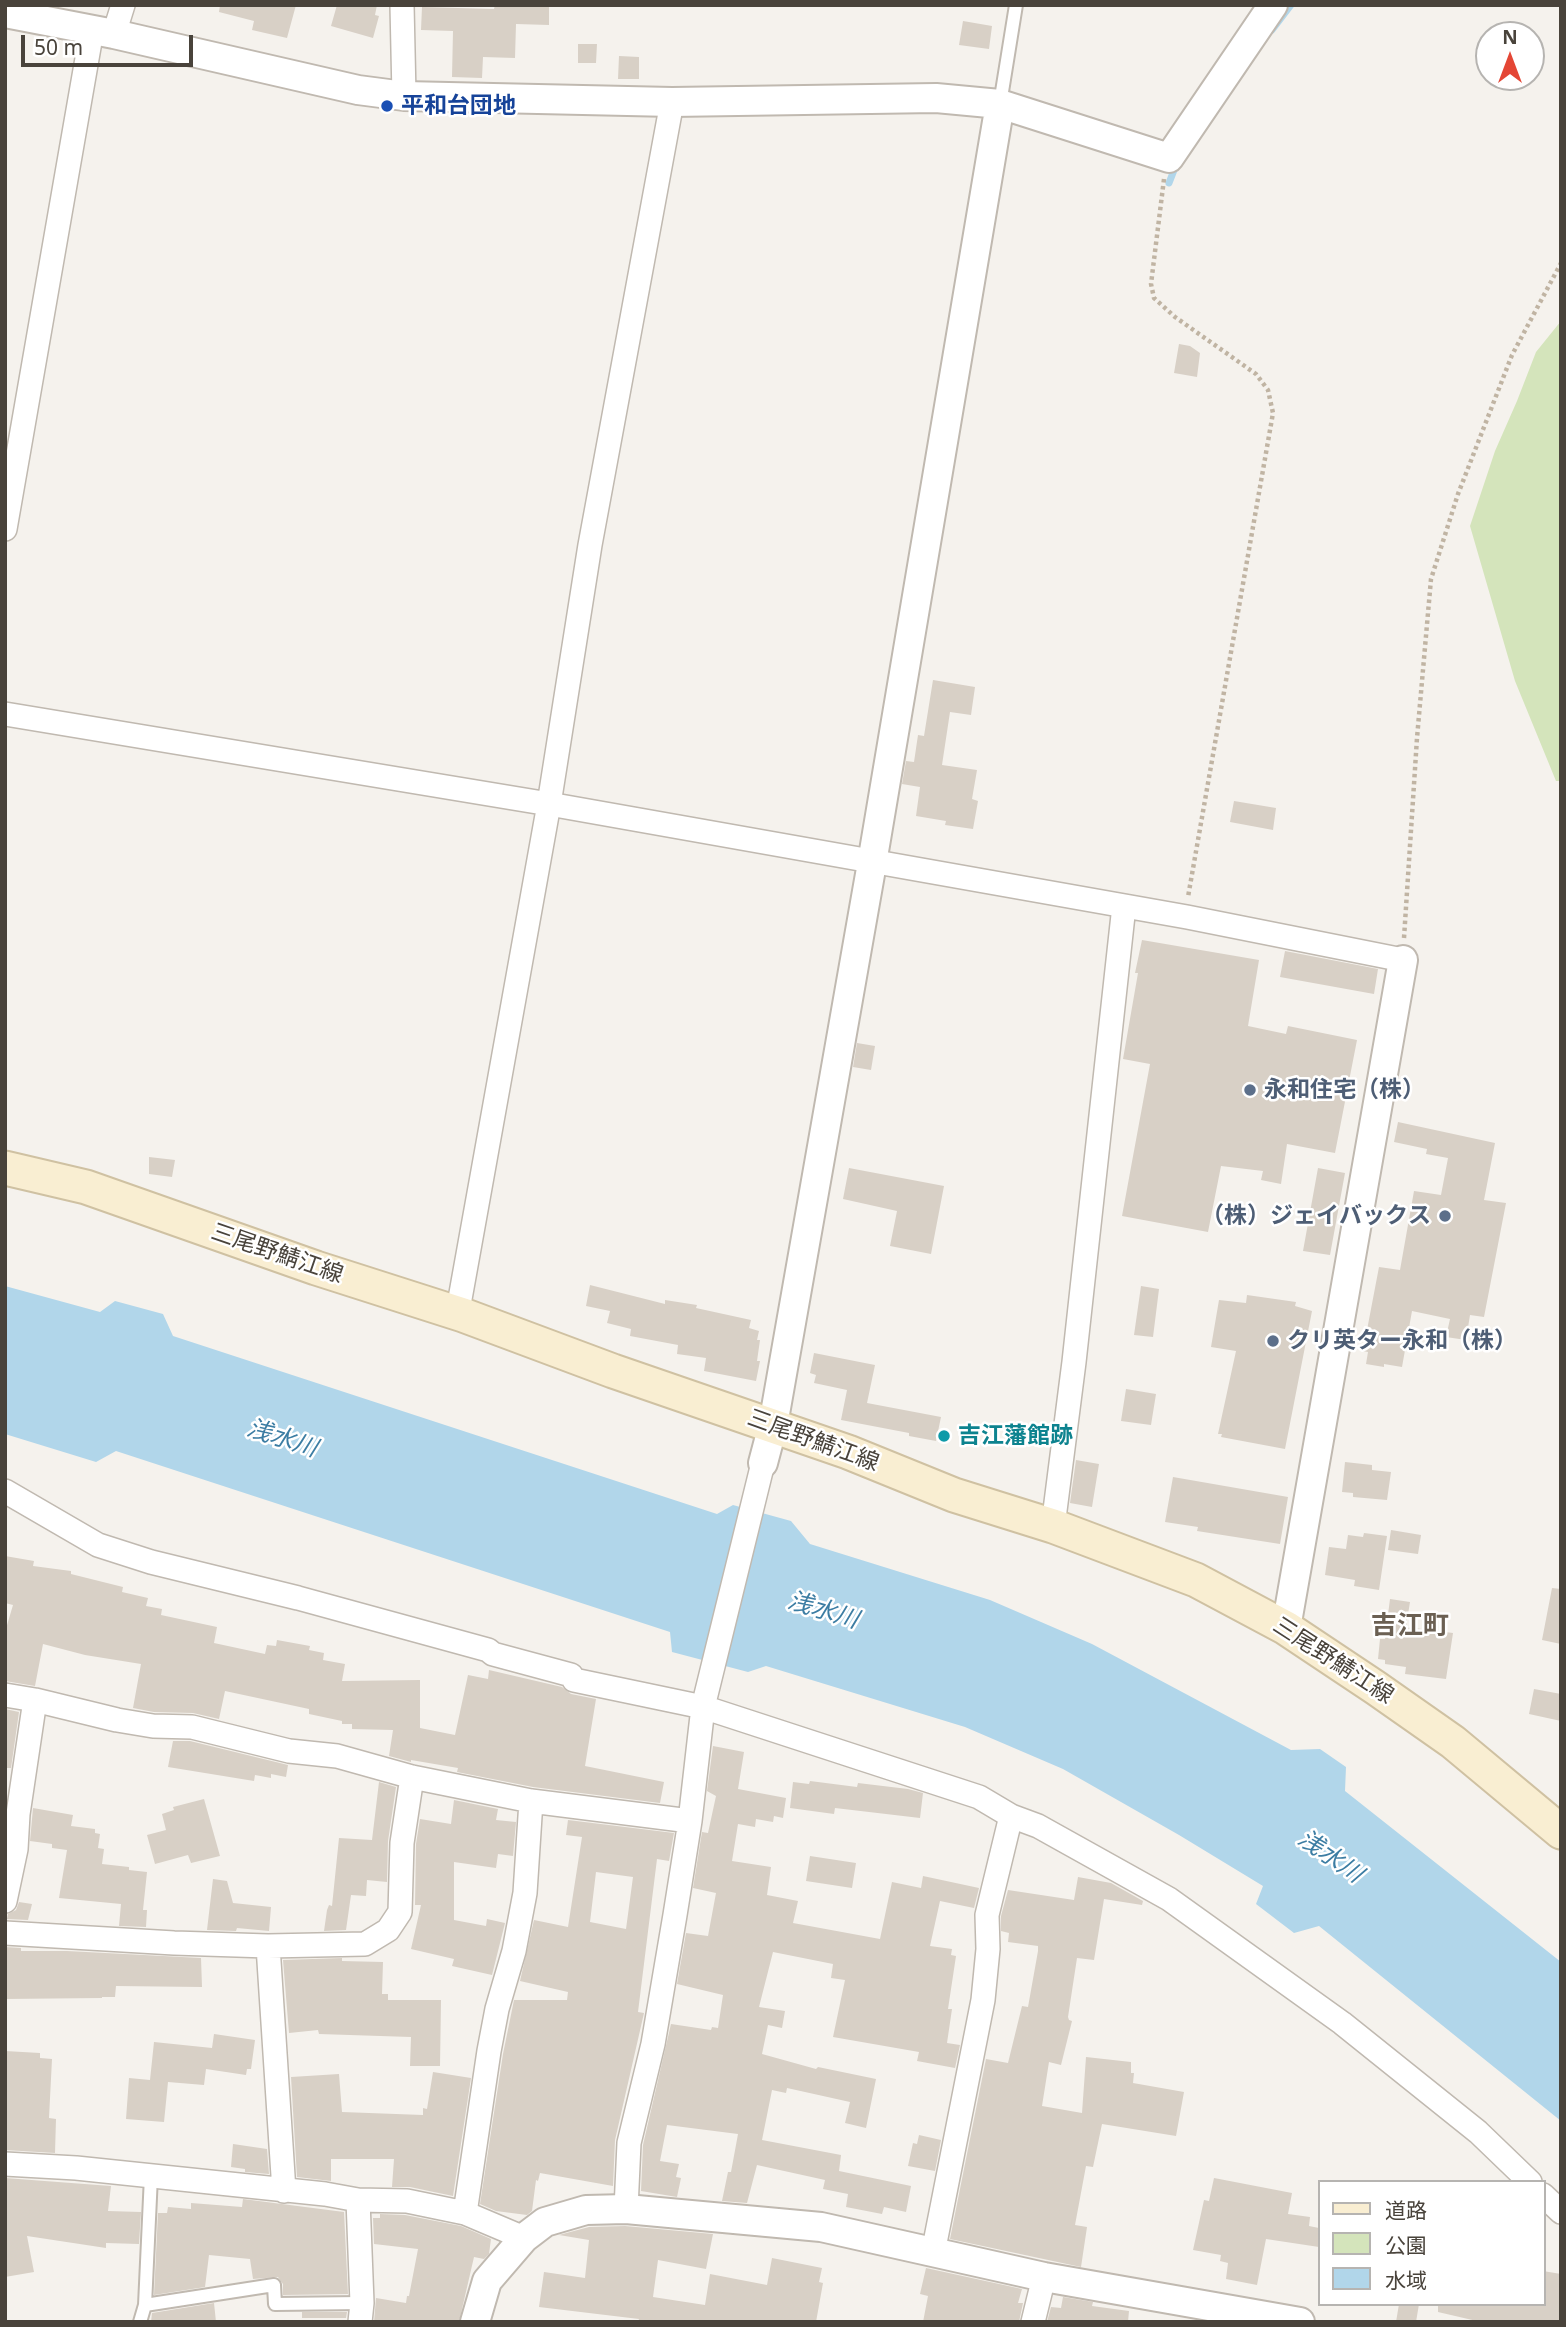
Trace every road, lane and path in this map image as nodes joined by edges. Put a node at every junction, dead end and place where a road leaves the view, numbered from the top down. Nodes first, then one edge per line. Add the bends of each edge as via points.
1 (123, 5) edge
2 (402, 5) edge
3 (1016, 5) edge
4 (1273, 5) edge
5 (5, 13) edge
6 (103, 32) junction
7 (404, 96) junction
8 (672, 102) junction
9 (1000, 104) junction
10 (1169, 158) junction
11 (1561, 262) edge
12 (5, 529) edge
13 (5, 713) edge
14 (550, 804) junction
15 (872, 863) junction
16 (1124, 906) junction
17 (1185, 917) junction
18 (1403, 960) junction
19 (5, 1168) edge
20 (463, 1315) junction
21 (773, 1425) junction
22 (763, 1463) joint
23 (5, 1491) edge
24 (1052, 1526) junction
25 (1286, 1628) junction
26 (5, 1695) edge
27 (35, 1700) junction
28 (703, 1707) junction
29 (412, 1777) junction
30 (531, 1801) junction
31 (1011, 1816) junction
32 (690, 1821) junction
33 (1561, 1832) edge
34 (5, 1901) edge
35 (5, 1933) edge
36 (268, 1946) junction
37 (5, 2164) edge
38 (151, 2176) junction
39 (1528, 2180) edge
40 (284, 2191) junction
41 (1545, 2197) edge
42 (358, 2200) junction
43 (626, 2209) junction
44 (1561, 2211) edge
45 (465, 2213) junction
46 (524, 2238) junction
47 (933, 2253) junction
48 (1045, 2277) junction
49 (145, 2305) junction
50 (361, 2312) edge
51 (140, 2322) edge
52 (475, 2322) edge
53 (1033, 2322) edge
54 (1300, 2322) edge

1 - 6 street
2 - 7 street
3 - 9 lane
4 - 10 street
5 - 6 street
6 - 7 street via 358,90
6 - 12 street
7 - 8 street
8 - 9 street via 936,98
8 - 14 street via 590,545
9 - 10 street
9 - 15 street
10 - 17 path via 1154,256 1154,298 1256,374 1268,390 1273,413
11 - 18 path via 1512,355 1458,494 1431,579
13 - 14 street
14 - 15 street
14 - 20 street via 458,1310
15 - 16 street
15 - 21 street
16 - 17 street
16 - 24 street
17 - 18 street
18 - 25 street
19 - 20 main road, 三尾野鯖江線 via 86,1186
20 - 21 main road, 三尾野鯖江線
21 - 22 street
21 - 24 main road, 三尾野鯖江線 via 954,1495
22 - 28 street
23 - 28 street via 98,1545 151,1562 488,1650 571,1675 573,1680
24 - 25 main road, 三尾野鯖江線 via 1196,1580
25 - 33 main road, 三尾野鯖江線 via 1453,1742
26 - 27 street
27 - 29 street via 117,1720 192,1727 289,1751 337,1756
27 - 34 street
28 - 31 street via 979,1797
28 - 32 street
29 - 30 street
29 - 36 street via 402,1843 400,1912 388,1930 365,1944
30 - 32 street
30 - 45 street via 524,1893 488,2052
31 - 39 street via 1038,1826 1169,1899 1290,1984 1478,2132
31 - 47 street via 987,1915 983,2000
32 - 43 street via 653,2044 629,2143
35 - 36 street
36 - 40 street
37 - 38 street
38 - 40 street
38 - 49 lane
40 - 42 street
41 - 44 street
42 - 45 street via 407,2201
42 - 50 street
43 - 46 street via 586,2210 545,2222
43 - 47 street via 821,2227
45 - 46 street
46 - 52 street via 487,2281
47 - 48 street
48 - 53 street
48 - 54 street
49 - 50 lane via 274,2285 275,2304
49 - 51 lane

